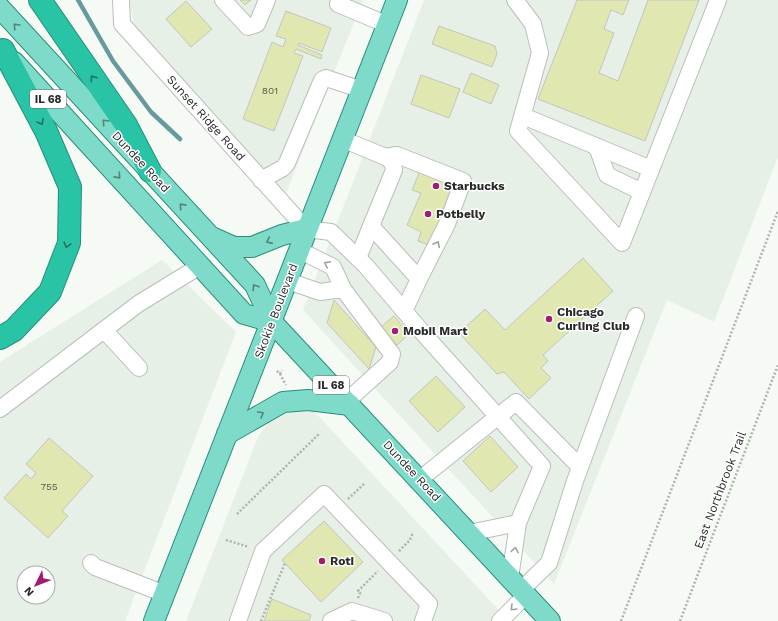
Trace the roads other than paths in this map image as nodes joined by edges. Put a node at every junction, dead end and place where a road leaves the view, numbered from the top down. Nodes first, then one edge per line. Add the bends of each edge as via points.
1 (40, 0) edge
2 (121, 0) edge
3 (223, 0) edge
4 (267, 0) edge
5 (339, 0) edge
6 (397, 0) edge
7 (515, 0) edge
8 (718, 0) edge
9 (0, 8) edge
10 (388, 24) junction
11 (2, 48) edge
12 (362, 90) junction
13 (523, 116) junction
14 (342, 139) junction
15 (597, 147) junction
16 (385, 157) junction
17 (651, 169) junction
18 (150, 171) junction
19 (261, 180) junction
20 (642, 192) junction
21 (371, 226) junction
22 (306, 229) junction
23 (208, 235) junction
24 (299, 250) junction
25 (358, 258) junction
26 (200, 266) junction
27 (419, 279) junction
28 (288, 281) junction
29 (343, 289) junction
30 (404, 311) junction
31 (636, 316) dead end
32 (272, 322) junction
33 (104, 330) junction
34 (0, 338) edge
35 (139, 368) dead end
36 (348, 403) junction
37 (0, 409) edge
38 (498, 416) junction
39 (227, 434) junction
40 (580, 467) junction
41 (419, 480) junction
42 (518, 522) junction
43 (468, 533) junction
44 (91, 563) dead end
45 (519, 587) junction
46 (165, 594) junction
47 (546, 620) edge
48 (154, 621) edge
49 (238, 621) edge
50 (331, 621) edge
51 (382, 621) edge
52 (423, 621) edge
53 (500, 621) edge

18 -> 1 highway via 126,125
2 - 19 street, Sunset Ridge Road via 122,24
3 - 4 street via 248,27 257,24
5 - 10 street via 338,4
6 - 10 main road, Skokie Boulevard
7 - 13 street via 533,24 540,53
8 - 17 street
18 -> 9 main road, Dundee Road
10 - 12 main road, Skokie Boulevard
11 -> 26 main road, IL 68
11 -> 34 highway via 46,131 70,187 69,243 50,292 14,330
12 - 14 main road, Skokie Boulevard
12 - 19 street via 326,78 322,80 287,163
13 - 15 street
13 - 20 street via 518,131 622,243
14 - 16 street
14 - 22 main road, Skokie Boulevard
15 - 17 street
15 - 20 street via 607,175
16 - 21 street via 393,164 394,170
27 -> 16 street via 447,224 463,181 397,154
17 - 20 street
23 -> 18 main road, Dundee Road / IL 68
19 - 22 street, Sunset Ridge Road
21 - 25 street
21 - 27 street
22 -> 23 main road via 252,247 234,247
22 - 24 main road, Skokie Boulevard
22 - 25 street via 331,232
32 -> 23 main road, Dundee Road / IL 68 via 255,285
24 - 28 main road, Skokie Boulevard
29 -> 24 street via 333,266
25 - 30 street
26 - 32 main road, IL 68 via 244,314
26 - 33 street via 138,304
27 - 30 street
28 - 29 street via 320,292
28 - 32 main road, Skokie Boulevard
29 - 36 street via 392,354 390,362
30 - 38 street
31 - 40 street
32 - 36 main road, Dundee Road / IL 68
32 - 39 main road, Skokie Boulevard
33 - 35 street
33 - 37 street
39 -> 36 main road via 283,402 308,400
36 - 41 main road, Dundee Road / IL 68
38 - 40 street via 516,402
38 - 41 street
38 - 42 street via 542,466
39 - 46 main road, Skokie Boulevard
40 - 45 street via 549,563
41 - 43 main road, Dundee Road / IL 68
42 - 43 street
45 -> 42 street
43 - 45 main road, Dundee Road / IL 68
44 - 46 street via 95,567
45 - 47 main road, Dundee Road / IL 68
45 -> 53 street
46 - 48 main road, Skokie Boulevard
49 - 52 street via 263,551 324,494 429,604
50 - 51 street via 352,611

